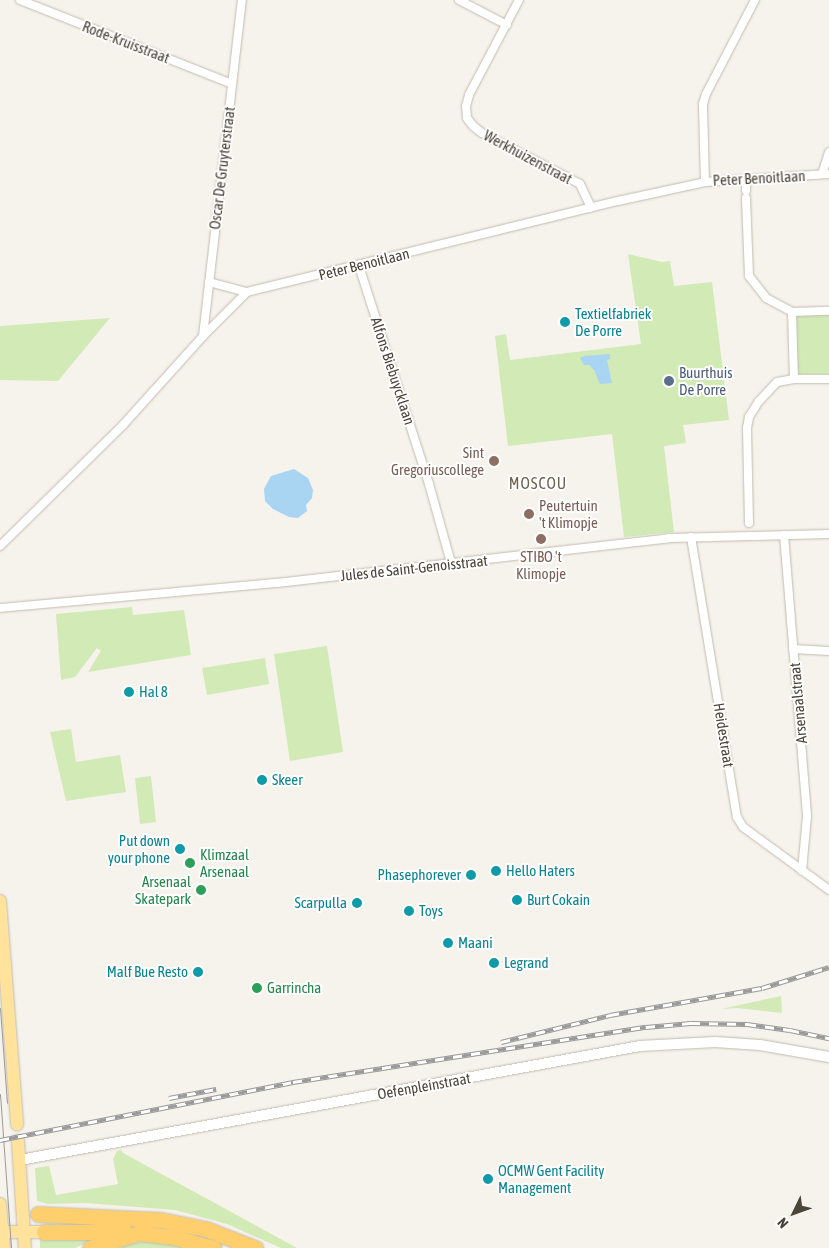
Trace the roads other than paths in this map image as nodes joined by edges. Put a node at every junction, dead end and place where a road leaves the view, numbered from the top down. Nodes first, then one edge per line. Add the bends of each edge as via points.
1 (20, 0) edge
2 (242, 0) edge
3 (459, 0) edge
4 (519, 0) edge
5 (755, 0) edge
6 (507, 24) junction
7 (232, 84) junction
8 (829, 152) edge
9 (826, 174) edge
10 (746, 179) junction
11 (705, 182) junction
12 (590, 208) junction
13 (359, 266) junction
14 (209, 282) junction
15 (247, 292) junction
16 (829, 311) edge
17 (792, 312) junction
18 (203, 336) junction
19 (794, 379) junction
20 (829, 379) edge
21 (749, 530) junction
22 (829, 534) edge
23 (784, 535) junction
24 (690, 537) junction
25 (0, 546) edge
26 (451, 564) junction
27 (0, 608) edge
28 (793, 649) junction
29 (829, 651) edge
30 (802, 871) junction
31 (829, 890) edge
32 (0, 900) edge
33 (829, 1057) edge
34 (17, 1124) dead end
35 (18, 1141) dead end
36 (20, 1160) junction
37 (0, 1204) edge
38 (30, 1214) junction
39 (2, 1232) junction
40 (24, 1232) junction
41 (44, 1232) joint
42 (139, 1233) junction
43 (4, 1248) edge
44 (25, 1248) edge
45 (90, 1248) edge
46 (214, 1248) edge
47 (255, 1248) edge

1 - 7 street, Rode-Kruisstraat
2 - 7 street, Oscar De Gruyterstraat
3 - 6 street
4 - 6 street, Werkhuizenstraat
5 - 11 street via 703,104
6 - 12 street, Werkhuizenstraat via 470,95 466,106 467,118 482,133 580,184
7 - 14 street, Oscar De Gruyterstraat
8 - 9 street
9 - 10 street, Peter Benoitlaan
10 - 11 street, Peter Benoitlaan
10 - 17 street via 749,276 766,298
11 - 12 street, Peter Benoitlaan
12 - 13 street, Peter Benoitlaan
13 - 15 street, Peter Benoitlaan
13 - 26 street, Alfons Biebuycklaan via 429,484
14 - 15 street
14 - 18 street, Oscar De Gruyterstraat
15 - 18 street
16 - 17 street
17 - 19 street
18 - 25 street via 123,425
19 - 20 street
19 - 21 street via 777,382 749,417
21 - 23 street, Jules de Saint-Genoisstraat
21 - 24 street, Jules de Saint-Genoisstraat
22 - 23 street, Jules de Saint-Genoisstraat
23 - 28 street, Arsenaalstraat
24 - 26 street, Jules de Saint-Genoisstraat
24 - 30 street, Heidestraat via 737,817 743,827
26 - 27 street, Jules de Saint-Genoisstraat
28 - 29 street
28 - 30 street, Arsenaalstraat via 807,816
30 - 31 street, Heidestraat
32 - 34 main road
33 - 36 street, Oefenpleinstraat via 760,1044 715,1042 640,1046
35 - 36 main road
36 - 38 main road
37 - 39 main road
38 - 39 main road via 10,1220
38 - 40 main road
38 - 47 highway via 161,1220 206,1229
39 - 40 main road
39 - 43 main road
40 - 41 main road
40 - 44 main road
41 - 42 highway
42 - 45 highway
42 - 46 highway via 173,1237

